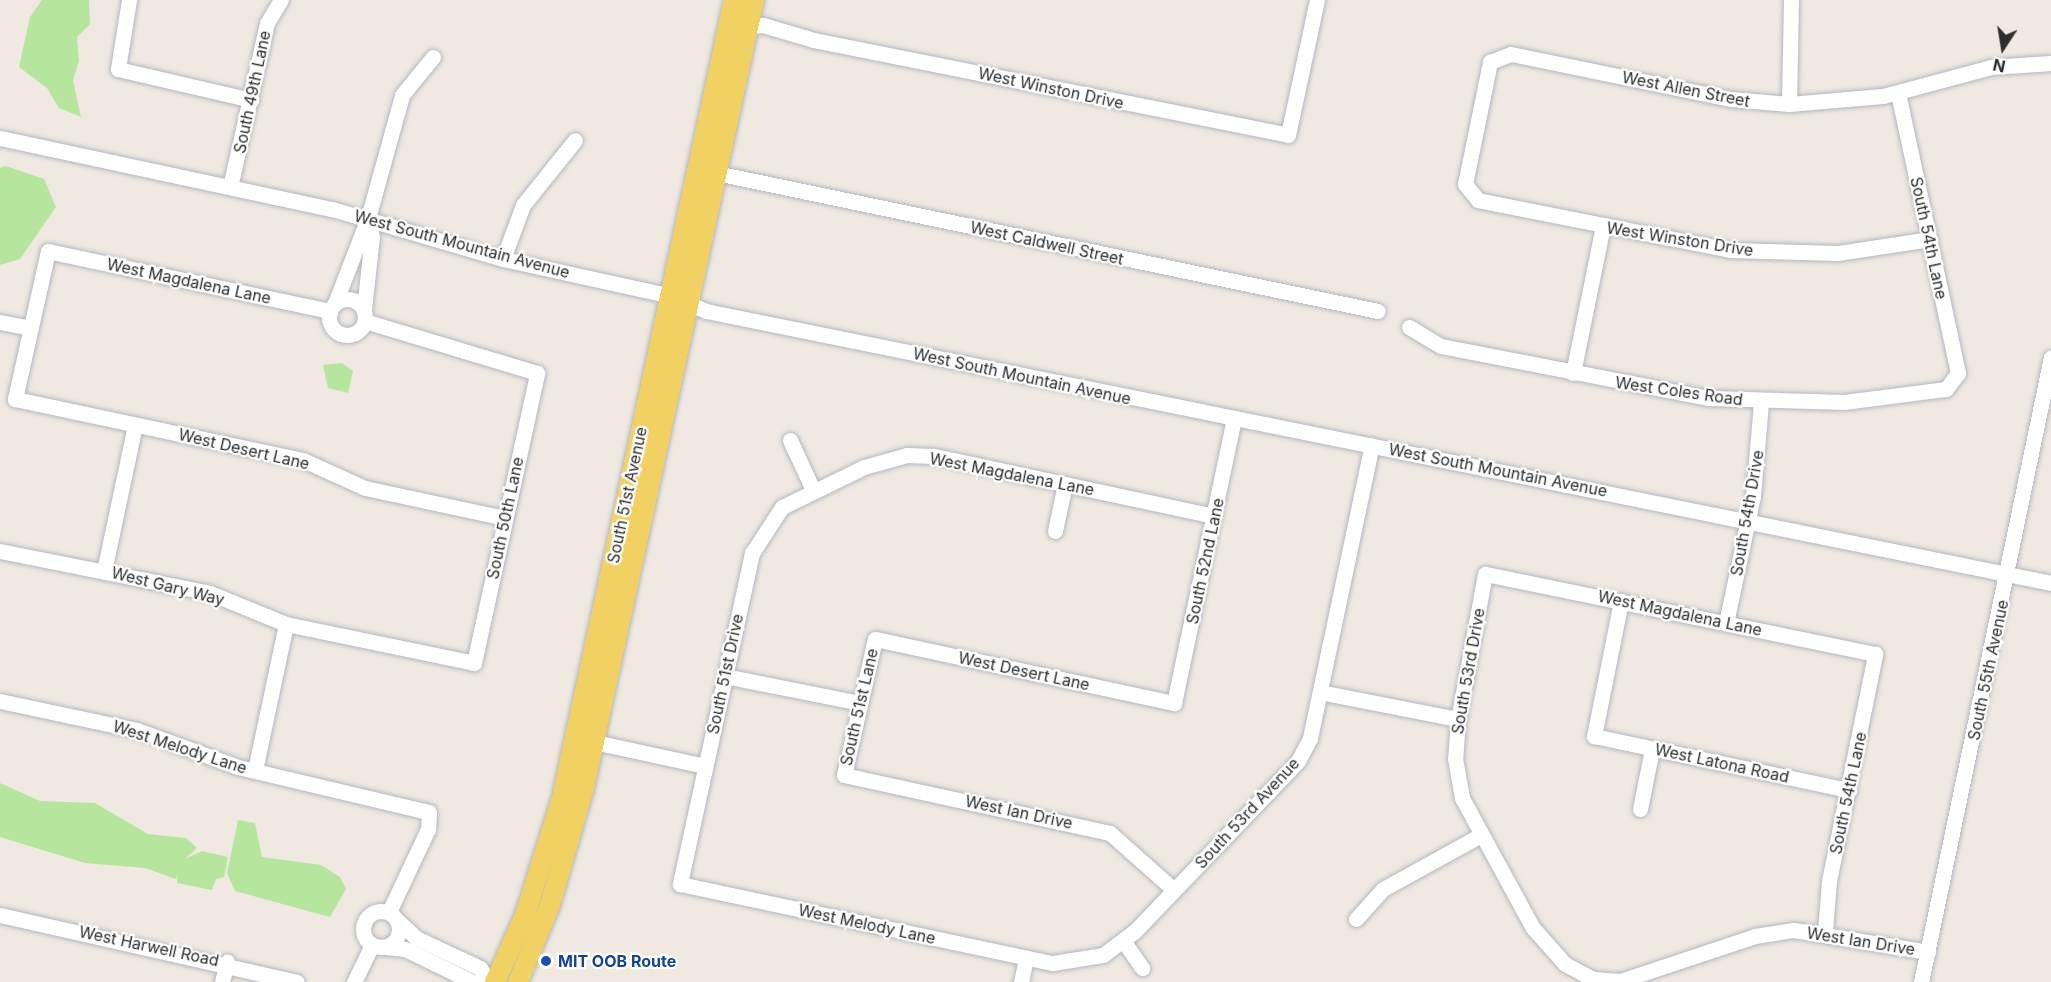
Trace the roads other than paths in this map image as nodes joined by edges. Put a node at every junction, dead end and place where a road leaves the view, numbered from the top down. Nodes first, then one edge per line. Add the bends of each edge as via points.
1 (129, 0) edge
2 (281, 0) edge
3 (734, 0) edge
4 (754, 0) edge
5 (1317, 0) edge
6 (1791, 0) edge
7 (739, 25) junction
8 (433, 57) dead end
9 (2051, 63) edge
10 (1898, 93) junction
11 (251, 100) junction
12 (1789, 104) junction
13 (0, 138) edge
14 (574, 140) dead end
15 (716, 173) junction
16 (231, 187) junction
17 (1469, 194) joint
18 (368, 218) junction
19 (1603, 226) junction
20 (1930, 239) junction
21 (503, 259) junction
22 (671, 296) junction
23 (688, 306) junction
24 (332, 307) junction
25 (1378, 311) dead end
26 (365, 315) junction
27 (0, 322) edge
28 (1409, 327) dead end
29 (30, 328) junction
30 (2051, 357) edge
31 (537, 373) joint
32 (1573, 373) junction
33 (1955, 382) joint
34 (1761, 403) junction
35 (1234, 419) junction
36 (135, 425) junction
37 (790, 440) dead end
38 (1372, 445) junction
39 (1065, 484) junction
40 (813, 490) junction
41 (1214, 516) junction
42 (506, 518) junction
43 (1748, 520) junction
44 (1055, 531) dead end
45 (0, 551) edge
46 (104, 570) junction
47 (1485, 574) joint
48 (2007, 574) junction
49 (2051, 583) edge
50 (1622, 601) junction
51 (1726, 622) junction
52 (286, 624) junction
53 (874, 639) joint
54 (1875, 654) joint
55 (474, 663) joint
56 (725, 676) junction
57 (1320, 692) junction
58 (0, 701) edge
59 (860, 703) junction
60 (1174, 703) joint
61 (1458, 719) junction
62 (585, 740) junction
63 (1652, 748) junction
64 (705, 766) junction
65 (255, 770) junction
66 (844, 775) joint
67 (1849, 790) junction
68 (1640, 809) dead end
69 (1479, 836) junction
70 (680, 884) joint
71 (1174, 890) junction
72 (0, 915) edge
73 (394, 917) junction
74 (1356, 919) dead end
75 (1825, 931) junction
76 (1124, 942) junction
77 (379, 946) junction
78 (1928, 952) junction
79 (1026, 958) junction
80 (227, 962) junction
81 (1053, 963) joint
82 (1142, 968) dead end
83 (222, 982) edge
84 (297, 982) edge
85 (354, 982) edge
86 (473, 982) edge
87 (489, 982) edge
88 (495, 982) edge
89 (518, 982) edge
90 (1021, 982) edge
91 (1921, 982) edge

1 - 11 street via 118,69
2 - 11 street, South 49th Lane via 267,23
3 - 7 main road, South 51st Avenue
4 - 7 main road, South 51st Avenue
5 - 7 street, West Winston Drive via 1288,135
6 - 12 street
7 - 15 main road, South 51st Avenue
7 - 22 main road, South 51st Avenue
8 - 18 street via 402,95
9 - 10 street, West Allen Street via 1991,67
10 - 12 street, West Allen Street
10 - 20 street, South 54th Lane
11 - 16 street, South 49th Lane
12 - 17 street, West Allen Street via 1731,99 1498,55 1490,62 1467,173
13 - 16 street, West South Mountain Avenue
14 - 21 street via 523,205
15 - 23 main road, South 51st Avenue
15 - 25 street, West Caldwell Street
16 - 18 street, West South Mountain Avenue
17 - 19 street, West Winston Drive
18 - 21 street, West South Mountain Avenue
18 - 24 street
18 - 26 street via 372,237
19 - 20 street, West Winston Drive via 1775,253 1865,251
19 - 32 street
20 - 33 street, South 54th Lane
21 - 22 street, West South Mountain Avenue
22 - 23 street, West South Mountain Avenue
22 - 62 main road, South 51st Avenue
23 - 35 street, West South Mountain Avenue
23 - 62 main road, South 51st Avenue
24 - 26 street, West Magdalena Lane via 349,298
24 - 26 street via 332,327 345,335 360,330
24 - 29 street, West Magdalena Lane via 48,251
26 - 31 street, West Magdalena Lane
27 - 29 street
28 - 32 street, West Coles Road via 1441,346
29 - 36 street, West Desert Lane via 15,399
30 - 48 street, South 55th Avenue
31 - 42 street, South 50th Lane
32 - 34 street, West Coles Road
33 - 34 street, West Coles Road via 1888,398
34 - 43 street, South 54th Drive
35 - 38 street, West South Mountain Avenue
35 - 41 street, South 52nd Lane
36 - 42 street, West Desert Lane via 303,460 365,488
36 - 46 street
37 - 40 street
38 - 43 street, West South Mountain Avenue
38 - 57 street, South 53rd Avenue
39 - 40 street, West Magdalena Lane via 907,455
39 - 41 street, West Magdalena Lane
39 - 44 street
40 - 56 street, South 51st Drive via 777,512 759,535
41 - 60 street, South 52nd Lane
42 - 55 street, South 50th Lane
43 - 48 street, West South Mountain Avenue
43 - 51 street, South 54th Drive
45 - 46 street, West Gary Way
46 - 52 street, West Gary Way via 210,594
47 - 50 street, West Magdalena Lane
47 - 61 street, South 53rd Drive
48 - 49 street, West South Mountain Avenue
48 - 78 street, South 55th Avenue
50 - 51 street, West Magdalena Lane
50 - 63 street, West Latona Road via 1594,736
51 - 54 street, West Magdalena Lane
52 - 55 street, West Gary Way
52 - 65 street
53 - 59 street, South 51st Lane
53 - 60 street, West Desert Lane
54 - 67 street, South 54th Lane
56 - 59 street
56 - 64 street, South 51st Drive
57 - 61 street
57 - 71 street, South 53rd Avenue via 1310,738 1298,761
58 - 65 street, West Melody Lane via 137,730 205,758
59 - 66 street, South 51st Lane
61 - 69 street, South 53rd Drive via 1455,758 1462,798
62 - 64 street
62 - 88 main road, South 51st Avenue
62 - 89 main road, South 51st Avenue via 564,862
63 - 67 street, West Latona Road
63 - 68 street
64 - 70 street, South 51st Drive
65 - 73 street, West Melody Lane via 429,812 428,829
66 - 71 street, West Ian Drive via 1110,833
67 - 75 street, South 54th Lane
69 - 74 street via 1383,889
69 - 75 street, West Ian Drive via 1533,928 1565,964 1593,979 1620,981 1755,936
70 - 79 street, West Melody Lane
71 - 76 street, South 53rd Avenue
72 - 80 street, West Harwell Road
73 - 77 street via 398,937
73 - 77 street via 376,911 365,920 363,933
73 - 87 street via 416,938 480,968
75 - 78 street, West Ian Drive
76 - 81 street, South 53rd Avenue via 1103,955
76 - 82 street
77 - 85 street
77 - 86 street via 405,949
78 - 91 street, South 55th Avenue
79 - 81 street, West Melody Lane
79 - 90 street
80 - 83 street
80 - 84 street, West Harwell Road

